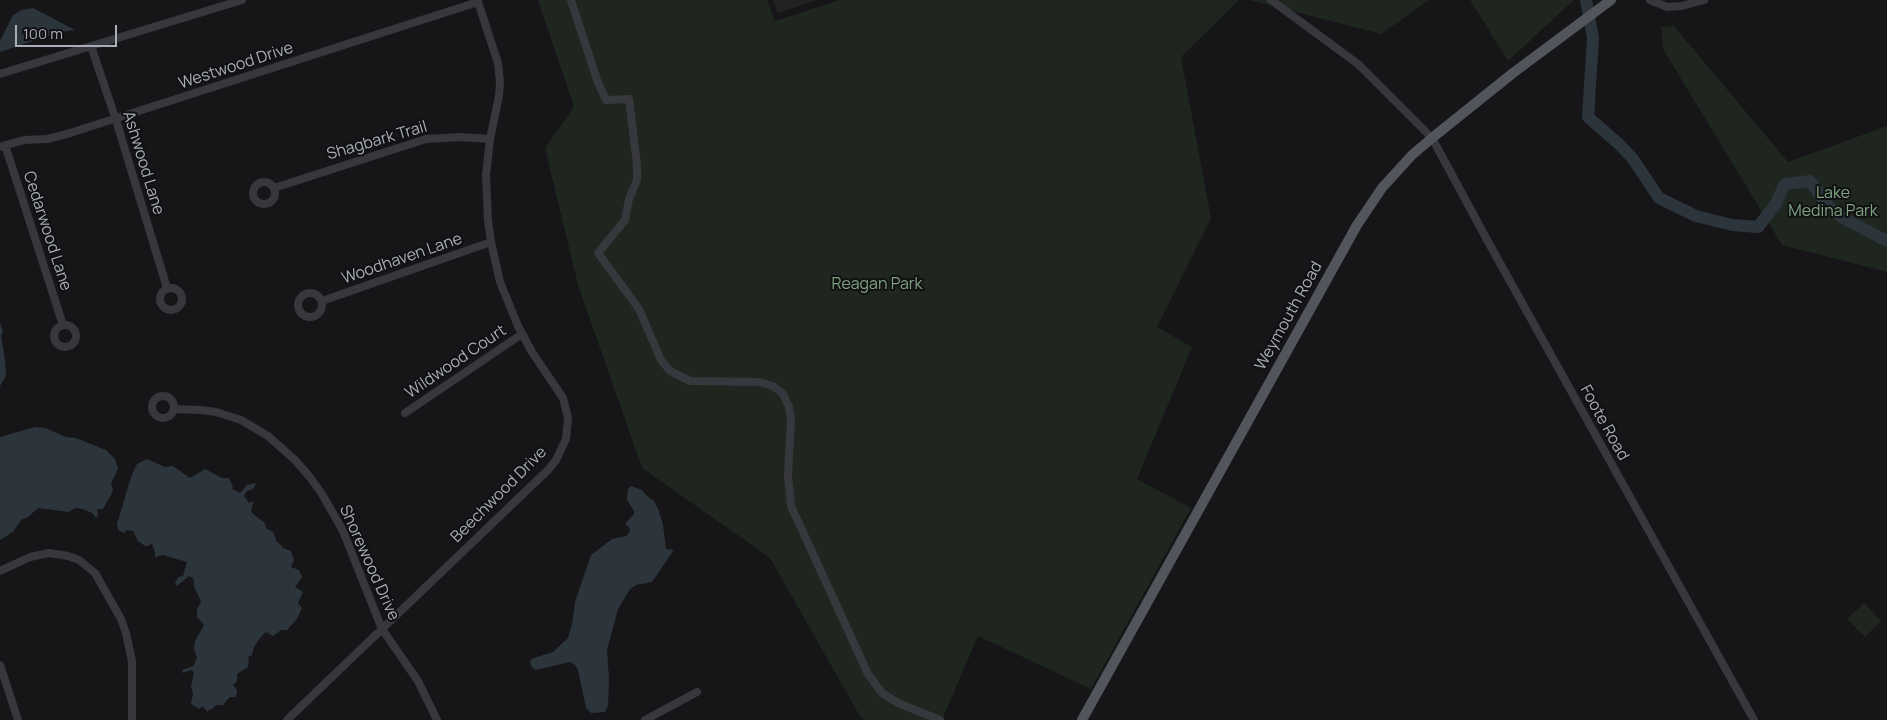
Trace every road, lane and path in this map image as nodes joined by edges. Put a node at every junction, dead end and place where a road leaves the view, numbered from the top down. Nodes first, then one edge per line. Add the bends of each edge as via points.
1 (242, 0) edge
2 (572, 0) edge
3 (1271, 0) edge
4 (1650, 0) edge
5 (1704, 0) edge
6 (478, 2) joint
7 (1609, 2) edge
8 (91, 46) junction
9 (0, 74) edge
10 (116, 120) junction
11 (1432, 138) junction
12 (490, 140) junction
13 (2, 146) edge
14 (274, 188) dead end
15 (491, 242) junction
16 (167, 288) dead end
17 (322, 301) dead end
18 (63, 325) dead end
19 (522, 334) junction
20 (175, 410) dead end
21 (405, 413) dead end
22 (0, 571) edge
23 (382, 629) junction
24 (0, 665) edge
25 (697, 692) dead end
26 (18, 720) edge
27 (132, 720) edge
28 (287, 720) edge
29 (437, 720) edge
30 (645, 720) edge
31 (940, 720) edge
32 (1082, 720) edge
33 (1754, 720) edge

1 - 8 street
2 - 31 street via 606,100 629,100 637,180 625,220 598,253 639,309 653,334 661,360 670,371 690,381 759,382 784,394 791,420 788,476 791,506 868,674 882,693 898,704
3 - 11 street, Foote Road via 1358,64
4 - 5 street via 1667,6
6 - 10 street, Westwood Drive
6 - 12 street, Beechwood Drive via 499,67 499,96
7 - 11 main road, Weymouth Road
8 - 9 street
8 - 10 street, Ashwood Lane
10 - 13 street, Westwood Drive via 62,136
10 - 16 street, Ashwood Lane
11 - 32 main road, Weymouth Road via 1382,188 1357,225
11 - 33 street, Foote Road
12 - 14 street, Shagbark Trail via 460,136 419,141
12 - 15 street, Beechwood Drive via 486,198
13 - 18 street, Cedarwood Lane
15 - 17 street, Woodhaven Lane
15 - 19 street, Beechwood Drive via 500,282
19 - 21 street, Wildwood Court
19 - 23 street, Beechwood Drive via 563,398 568,428 562,450 549,469
20 - 23 street, Shorewood Drive via 216,412 242,420 268,436 295,460 333,512
22 - 27 street via 30,557 49,553 74,558 95,573 126,633 132,661
23 - 28 street, Beechwood Drive
23 - 29 street, Shorewood Drive via 418,682
24 - 26 street
25 - 30 street

